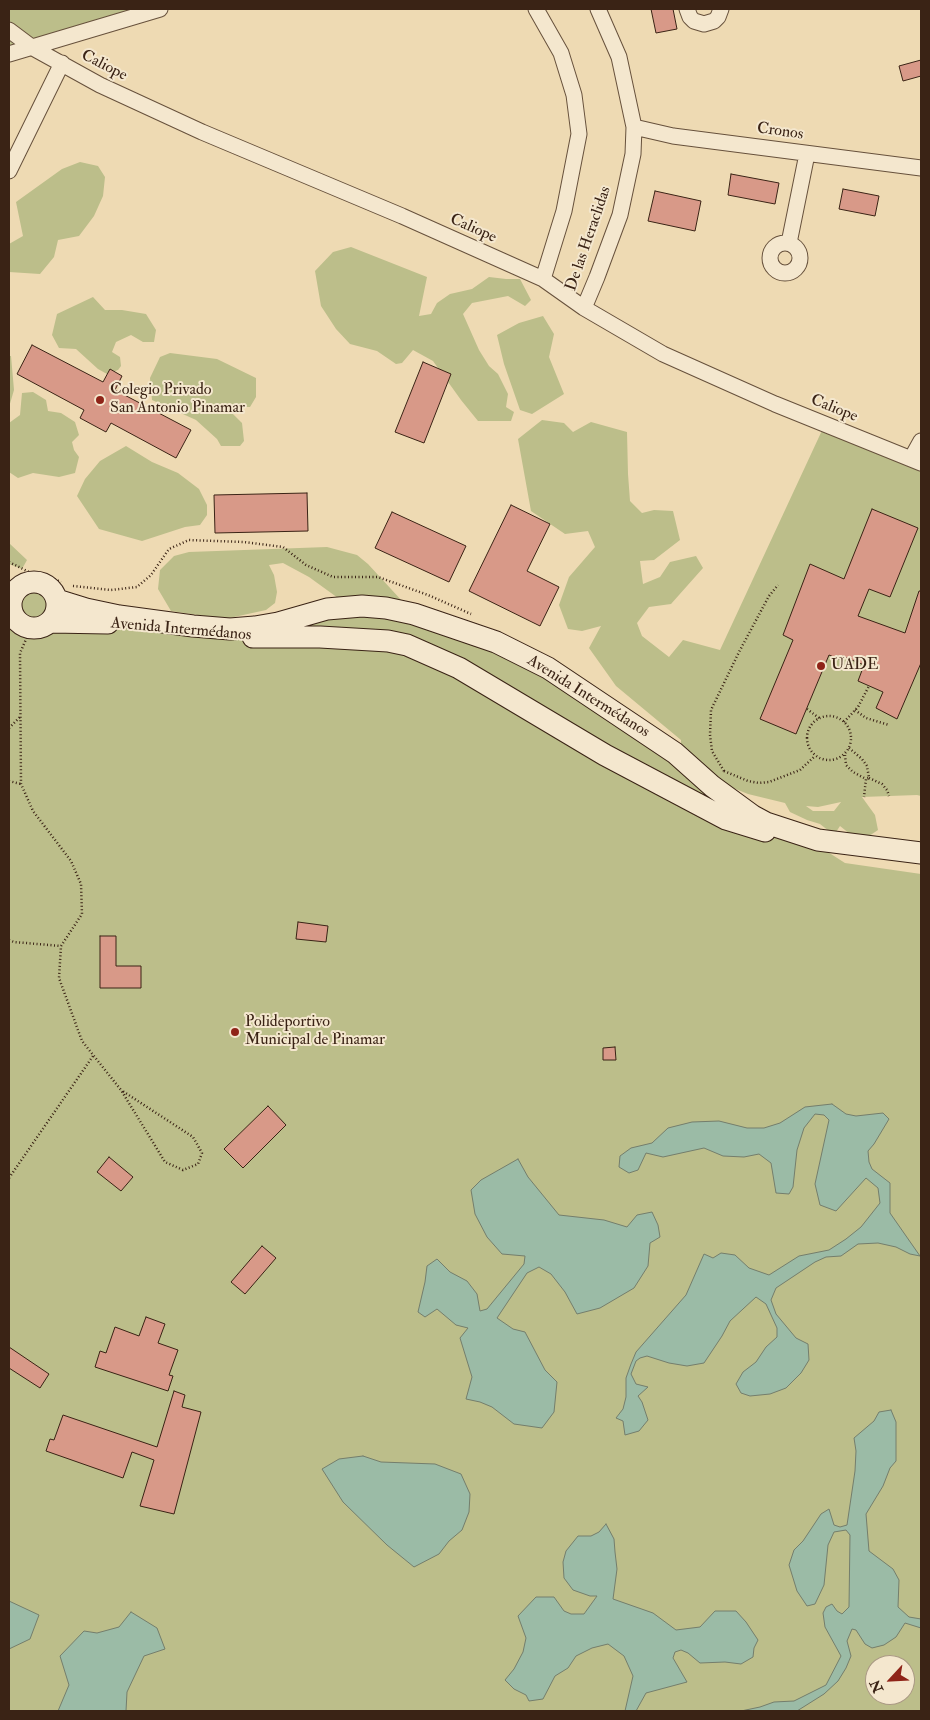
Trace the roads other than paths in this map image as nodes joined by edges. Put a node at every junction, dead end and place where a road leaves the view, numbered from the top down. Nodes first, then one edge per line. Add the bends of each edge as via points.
1 (160, 9) edge
2 (536, 9) edge
3 (598, 9) edge
4 (687, 9) edge
5 (721, 9) edge
6 (9, 30) edge
7 (33, 48) junction
8 (9, 54) edge
9 (62, 63) junction
10 (634, 127) junction
11 (807, 154) junction
12 (921, 168) edge
13 (9, 171) edge
14 (789, 243) dead end
15 (543, 280) junction
16 (584, 308) junction
17 (921, 441) edge
18 (916, 461) edge
19 (16, 580) edge
20 (58, 600) junction
21 (10, 604) edge
22 (41, 625) junction
23 (921, 853) edge
24 (921, 857) edge

1 - 7 street
2 - 15 street, De las Heraclidas via 561,54 574,95 579,134 564,211
3 - 10 street, De las Heraclidas via 620,58
4 - 5 street via 694,21 704,24 714,21
6 - 7 street, Caliope
7 - 8 street
7 - 9 street, Caliope
9 - 13 street
9 - 15 street, Caliope via 100,85 202,132 402,216
10 - 11 street, Cronos via 672,136
10 - 16 street, De las Heraclidas via 634,154 620,215
11 - 12 street, Cronos
11 - 14 street
15 - 16 street, Caliope
16 - 18 street, Caliope via 663,354 774,404
17 - 18 street
19 - 20 main road via 40,582 54,592
19 - 21 main road via 17,589
20 - 22 main road via 57,612
20 - 23 main road, Avenida Intermédanos via 119,616 230,628 255,627 328,609 362,606 414,614 496,642 548,668 675,752 712,786 753,816 818,840
21 - 22 main road via 16,620 23,626
22 - 24 main road, Avenida Intermédanos via 118,624 192,633 388,641 407,645 458,668 605,755 726,819 817,844

